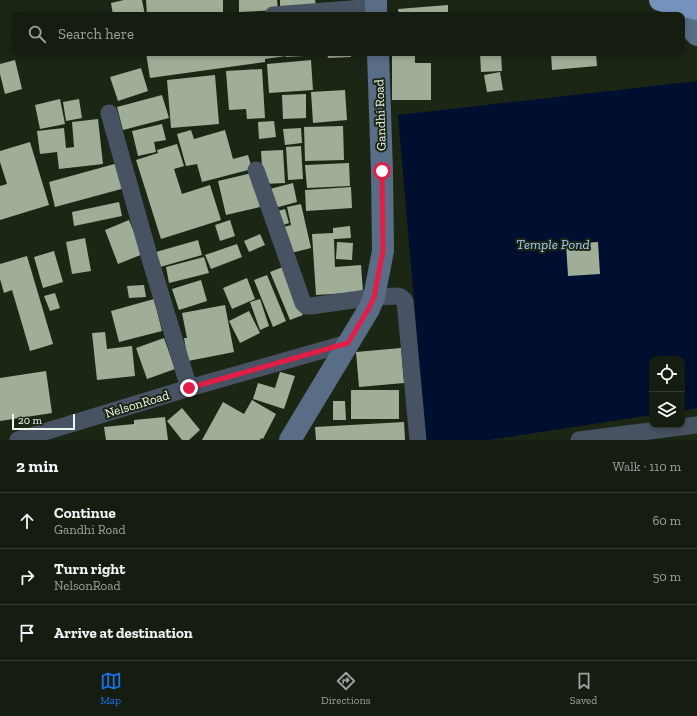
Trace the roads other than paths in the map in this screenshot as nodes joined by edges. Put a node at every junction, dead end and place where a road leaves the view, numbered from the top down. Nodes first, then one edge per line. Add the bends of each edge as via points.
1 (667, 5) edge
2 (376, 7) edge
3 (697, 9) edge
4 (312, 12) edge
5 (685, 22) edge
6 (697, 35) edge
7 (378, 56) edge
8 (109, 113) dead end
9 (256, 170) dead end
10 (374, 297) junction
11 (348, 343) junction
12 (189, 388) junction
13 (697, 426) edge
14 (18, 440) edge
15 (290, 440) edge
16 (418, 440) edge
17 (579, 440) edge

1 - 3 highway
2 - 4 street
5 - 6 main road
7 - 10 main road, Gandhi Road via 383,251
8 - 12 street
9 - 10 street via 303,303 311,306
10 - 11 main road, Gandhi Road
10 - 16 street via 401,297 405,301
11 - 12 street, NelsonRoad
11 - 15 main road, Gandhi Road
12 - 14 street, NelsonRoad
13 - 17 street

